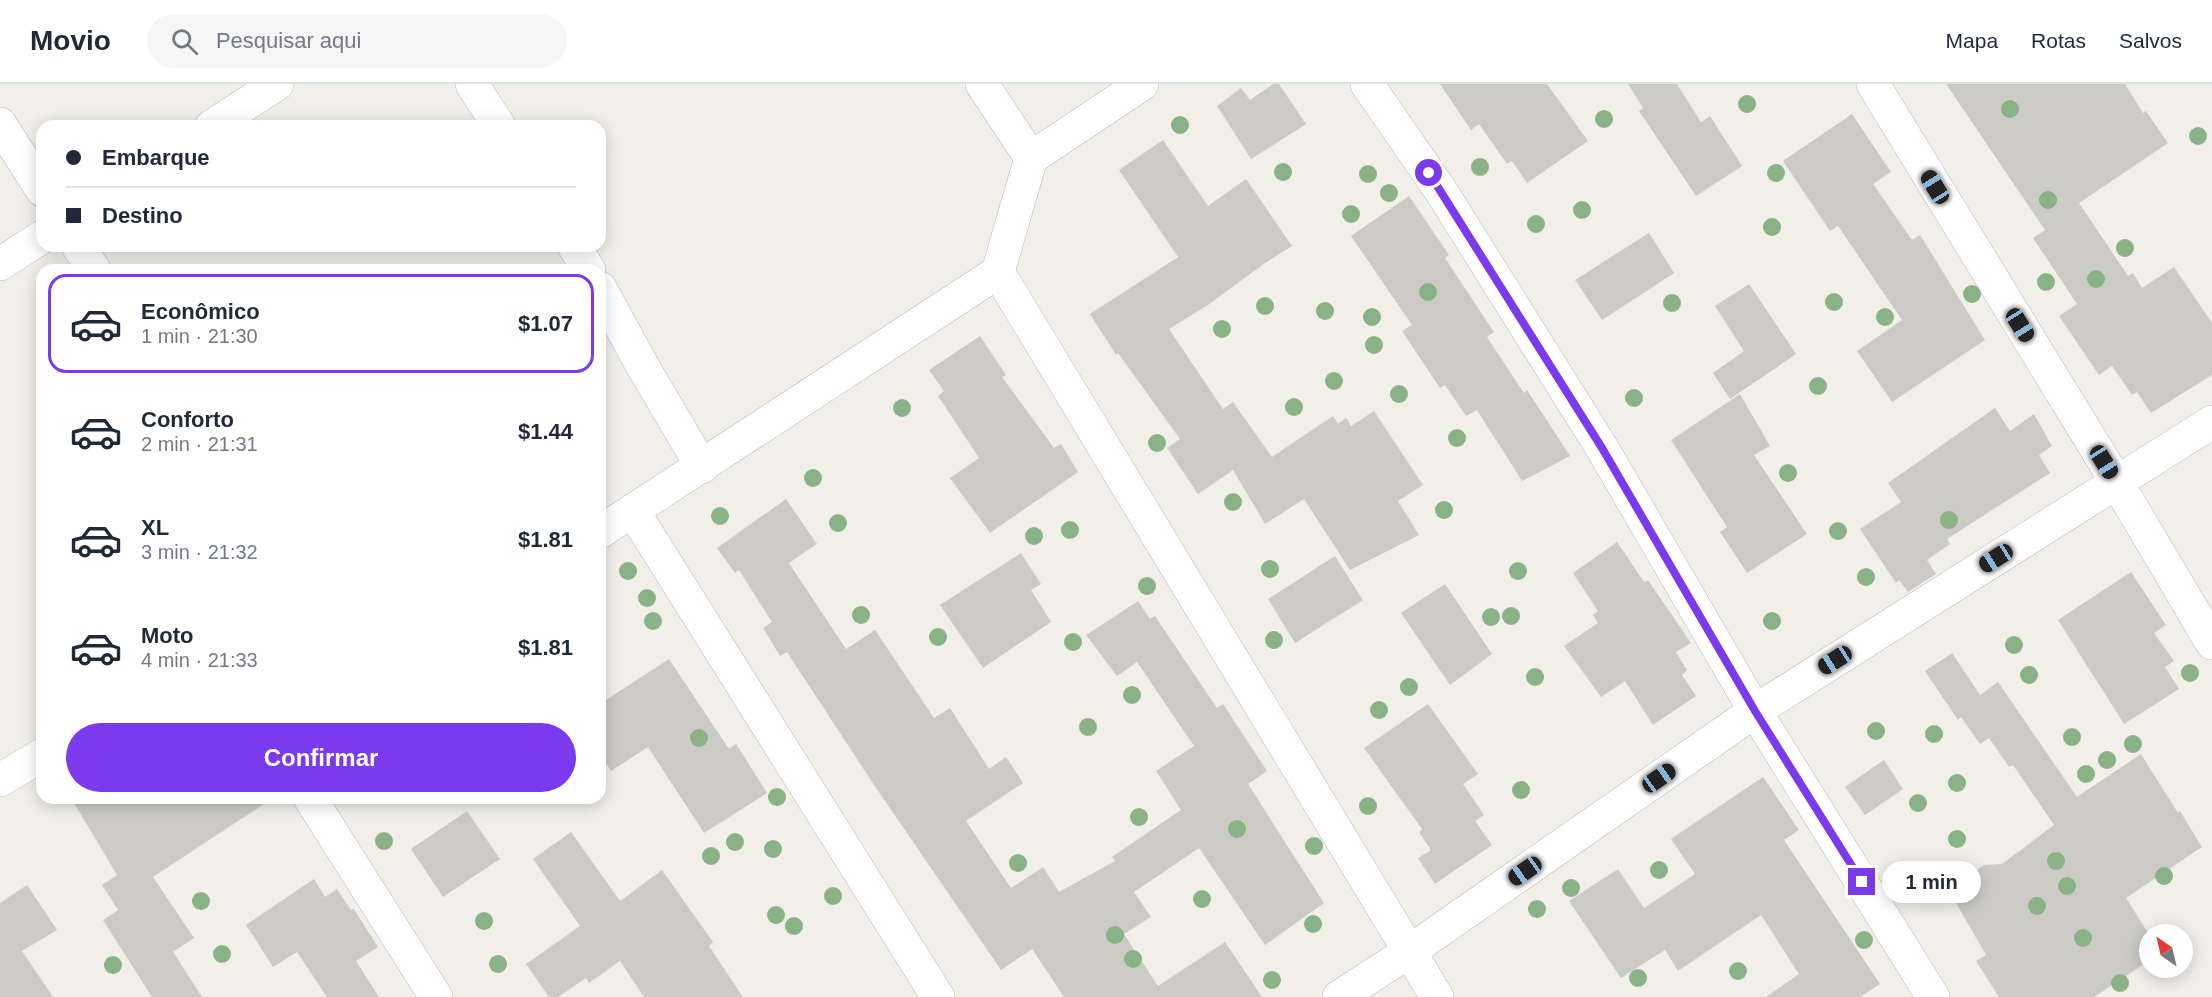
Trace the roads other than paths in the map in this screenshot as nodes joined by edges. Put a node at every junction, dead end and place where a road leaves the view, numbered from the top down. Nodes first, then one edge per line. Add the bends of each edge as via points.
1 (277, 84) edge
2 (472, 84) edge
3 (982, 84) edge
4 (1142, 84) edge
5 (1367, 84) edge
6 (1873, 84) edge
7 (221, 120) edge
8 (495, 120) edge
9 (0, 124) edge
10 (1031, 158) junction
11 (36, 181) edge
12 (36, 241) edge
13 (0, 264) edge
14 (998, 272) junction
15 (606, 299) edge
16 (2212, 422) edge
17 (702, 467) junction
18 (2116, 481) junction
19 (633, 511) junction
20 (606, 528) edge
21 (2212, 643) edge
22 (1755, 711) junction
23 (36, 759) edge
24 (0, 780) edge
25 (314, 804) edge
26 (1410, 951) junction
27 (436, 997) edge
28 (938, 997) edge
29 (1339, 997) edge
30 (1437, 997) edge
31 (1933, 997) edge

1 - 7 street
2 - 8 street
3 - 10 street
4 - 10 street
5 - 22 street via 1441,191 1602,448
6 - 18 street
9 - 11 street
10 - 14 street
12 - 13 street
14 - 17 street
14 - 26 street
15 - 17 street
16 - 18 street
17 - 19 street
18 - 21 street
18 - 22 street
19 - 20 street
19 - 28 street
22 - 26 street
22 - 31 street
23 - 24 street
25 - 27 street
26 - 29 street
26 - 30 street

